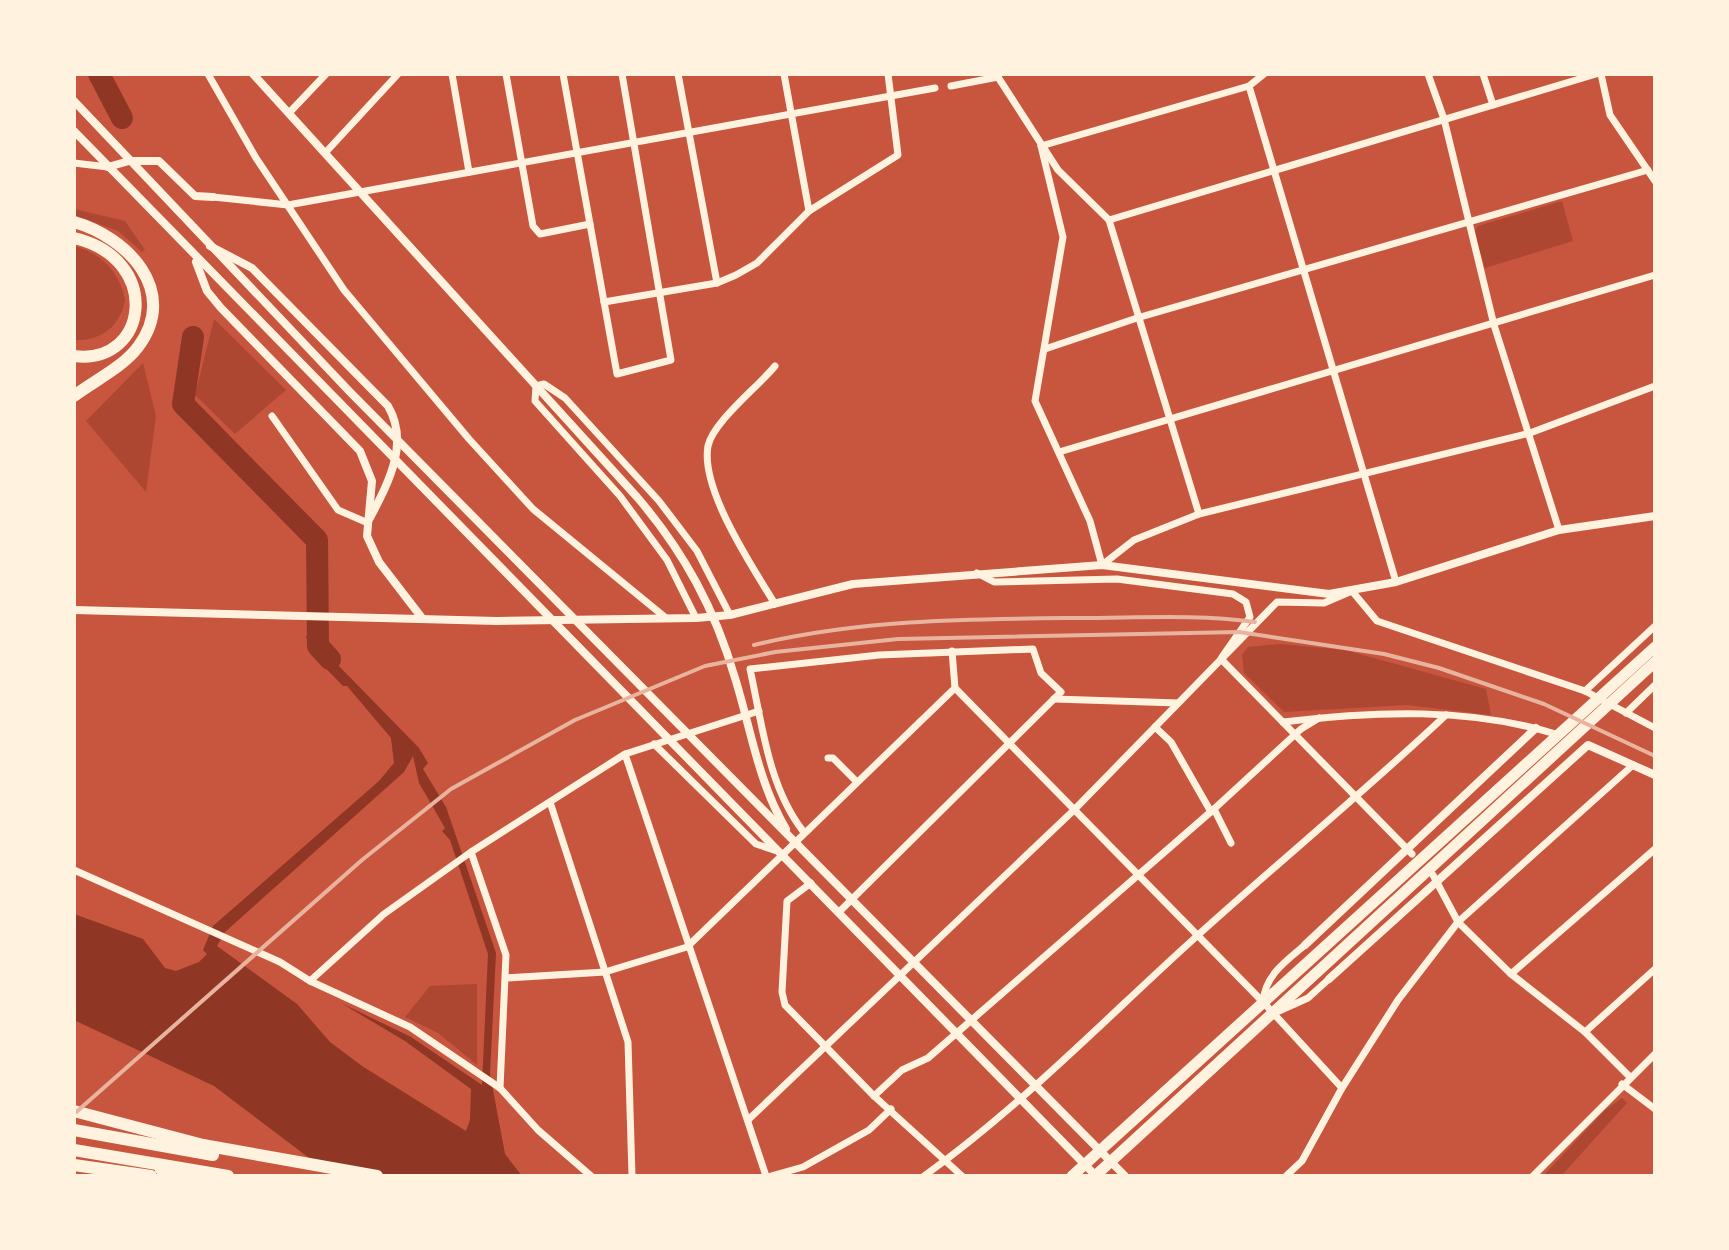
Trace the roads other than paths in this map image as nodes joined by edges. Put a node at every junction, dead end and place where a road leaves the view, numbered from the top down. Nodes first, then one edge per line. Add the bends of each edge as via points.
1 (208, 74) edge
2 (253, 74) edge
3 (326, 74) edge
4 (398, 74) edge
5 (452, 74) edge
6 (506, 74) edge
7 (563, 74) edge
8 (622, 74) edge
9 (678, 74) edge
10 (784, 74) edge
11 (888, 74) edge
12 (1264, 74) edge
13 (1428, 74) edge
14 (1483, 74) edge
15 (1598, 74) edge
16 (997, 76) edge
17 (951, 86) dead end
18 (1249, 86) junction
19 (935, 88) dead end
20 (891, 95) junction
21 (74, 101) edge
22 (1493, 105) junction
23 (289, 113) junction
24 (791, 113) junction
25 (1444, 119) junction
26 (74, 131) edge
27 (688, 132) junction
28 (635, 141) junction
29 (1041, 146) junction
30 (326, 152) junction
31 (577, 152) junction
32 (129, 161) junction
33 (521, 162) junction
34 (74, 163) edge
35 (108, 167) junction
36 (1648, 170) junction
37 (1273, 171) junction
38 (469, 172) junction
39 (1655, 181) edge
40 (360, 192) junction
41 (213, 197) joint
42 (288, 205) junction
43 (809, 211) junction
44 (1109, 220) junction
45 (74, 222) edge
46 (590, 224) junction
47 (1469, 224) junction
48 (74, 238) edge
49 (207, 245) junction
50 (195, 258) junction
51 (1302, 271) junction
52 (1655, 275) edge
53 (717, 283) junction
54 (661, 292) junction
55 (604, 302) junction
56 (1137, 318) junction
57 (1494, 325) junction
58 (1045, 349) junction
59 (74, 356) edge
60 (775, 366) dead end
61 (1331, 370) junction
62 (536, 386) junction
63 (1655, 386) edge
64 (74, 396) edge
65 (272, 416) dead end
66 (1169, 419) junction
67 (1530, 433) junction
68 (1059, 452) junction
69 (1365, 474) junction
70 (1199, 514) junction
71 (1655, 516) edge
72 (368, 523) junction
73 (1559, 530) junction
74 (1102, 565) junction
75 (976, 572) junction
76 (1396, 582) junction
77 (1352, 591) junction
78 (775, 604) junction
79 (74, 610) edge
80 (730, 615) junction
81 (422, 618) junction
82 (666, 618) junction
83 (696, 618) junction
84 (1655, 626) edge
85 (1655, 647) edge
86 (952, 651) junction
87 (1221, 659) junction
88 (1655, 662) edge
89 (1655, 685) edge
90 (955, 688) junction
91 (1585, 691) junction
92 (1054, 699) junction
93 (1178, 703) junction
94 (759, 711) junction
95 (1626, 713) junction
96 (1446, 715) junction
97 (1319, 718) junction
98 (1283, 722) junction
99 (1155, 727) junction
100 (1536, 728) junction
101 (1655, 728) edge
102 (1296, 734) junction
103 (1010, 743) junction
104 (654, 744) junction
105 (1588, 745) junction
106 (625, 754) junction
107 (828, 758) dead end
108 (1633, 765) junction
109 (1655, 775) edge
110 (857, 782) junction
111 (1358, 797) junction
112 (550, 802) junction
113 (1074, 810) junction
114 (1213, 811) junction
115 (803, 831) junction
116 (793, 841) junction
117 (1231, 843) dead end
118 (1447, 843) junction
119 (1655, 849) edge
120 (471, 852) junction
121 (1410, 852) junction
122 (782, 853) junction
123 (74, 870) edge
124 (1137, 875) junction
125 (1435, 877) junction
126 (811, 883) junction
127 (851, 899) junction
128 (839, 912) junction
129 (1458, 922) junction
130 (1197, 936) junction
131 (1305, 945) joint
132 (687, 947) junction
133 (914, 962) junction
134 (1655, 969) edge
135 (605, 972) junction
136 (1511, 974) junction
137 (899, 977) junction
138 (506, 978) junction
139 (1329, 979) joint
140 (310, 981) junction
141 (1263, 1002) junction
142 (1273, 1012) junction
143 (971, 1020) junction
144 (1585, 1032) junction
145 (956, 1033) junction
146 (825, 1048) junction
147 (1655, 1054) edge
148 (1630, 1077) junction
149 (1622, 1084) junction
150 (1036, 1085) junction
151 (500, 1088) junction
152 (1342, 1088) junction
153 (874, 1096) junction
154 (1021, 1098) junction
155 (891, 1109) junction
156 (1655, 1109) edge
157 (74, 1113) edge
158 (748, 1120) junction
159 (74, 1130) edge
160 (74, 1149) edge
161 (1100, 1150) junction
162 (947, 1160) junction
163 (1111, 1161) junction
164 (1085, 1164) junction
165 (74, 1165) edge
166 (772, 1175) edge
167 (151, 1176) edge
168 (182, 1176) edge
169 (228, 1176) edge
170 (344, 1176) edge
171 (377, 1176) edge
172 (591, 1176) edge
173 (632, 1176) edge
174 (924, 1176) edge
175 (962, 1176) edge
176 (1072, 1176) edge
177 (1096, 1176) edge
178 (1125, 1176) edge
179 (1286, 1176) edge
180 (1533, 1176) edge

1 - 42 street
2 - 23 street
3 - 23 street
4 - 30 street
5 - 38 street
6 - 33 street
7 - 31 street
8 - 28 street
9 - 27 street
10 - 24 street
11 - 20 street
12 - 18 street
13 - 25 street
14 - 22 street
15 - 22 street
15 - 36 street via 1610,115
16 - 17 street
16 - 29 street
18 - 29 street
18 - 37 street
19 - 20 street
20 - 24 street
20 - 43 street via 898,155
21 - 32 street
22 - 25 street
23 - 30 street
24 - 27 street
24 - 43 street
25 - 37 street
25 - 47 street
26 - 35 street
27 - 28 street
27 - 53 street
28 - 31 street
28 - 54 street
29 - 44 street
29 - 58 street via 1063,237
30 - 40 street
31 - 33 street
31 - 46 street
32 - 35 street
32 - 41 street via 159,161 195,196
32 - 49 street
33 - 38 street
33 - 46 street via 533,226 540,234
34 - 35 street
35 - 50 street
36 - 39 street
36 - 47 street
37 - 44 street
37 - 51 street
38 - 40 street
40 - 42 street
40 - 62 street
41 - 42 street
42 - 82 street via 344,290 533,509
43 - 53 street via 757,263
44 - 56 street
45 - 64 highway via 125,247 142,266 153,297 149,326 139,346
46 - 55 street
47 - 51 street
47 - 57 street
48 - 59 highway via 117,260 132,280 137,302 133,322 121,339 102,353
49 - 72 street via 252,268 388,406 398,423 397,455
49 - 116 street
50 - 72 street via 214,300 360,451 372,481
50 - 122 street
51 - 56 street
51 - 61 street
52 - 57 street
53 - 54 street
54 - 55 street
54 - 55 street via 671,360 617,374
56 - 58 street
56 - 66 street
57 - 61 street
57 - 67 street
58 - 68 street via 1035,401
60 - 78 street via 722,422 708,445 710,474 723,508
61 - 66 street
61 - 69 street
62 - 80 street via 544,384 565,398 659,501 697,551
62 - 83 street via 535,401 630,509 667,560
62 - 116 street via 657,520 709,603 762,780
63 - 67 street
65 - 72 street via 338,510
66 - 68 street
66 - 70 street
67 - 69 street
67 - 73 street
68 - 74 street via 1090,521
69 - 70 street
69 - 76 street
70 - 74 street via 1134,540
71 - 73 street
72 - 81 street via 367,536 379,562
73 - 76 street
74 - 75 street
74 - 77 street via 1329,594
75 - 78 street via 853,584
75 - 87 street via 994,582 1117,579 1233,594 1246,602 1250,617
76 - 77 street
77 - 87 street via 1324,603 1277,602
77 - 91 street via 1377,621
78 - 80 street
79 - 81 street
80 - 83 street
81 - 82 street
82 - 83 street
84 - 91 street
85 - 118 main road
86 - 90 street
86 - 92 street via 1033,649 1041,673 1061,692
86 - 94 street via 750,669
87 - 93 street
87 - 98 street
88 - 118 main road
89 - 95 street
90 - 103 street
90 - 110 street
91 - 95 street
92 - 93 street
92 - 103 street
93 - 99 street
94 - 104 street
94 - 115 street via 777,784
95 - 101 street
96 - 97 street via 1402,712
96 - 100 street
96 - 111 street
97 - 98 street
97 - 102 street
98 - 102 street
99 - 113 street
99 - 114 street via 1171,742
100 - 105 street
100 - 121 street
102 - 111 street
102 - 114 street
103 - 113 street
103 - 127 street
104 - 106 street
104 - 122 street via 756,844
105 - 108 street
105 - 125 street
106 - 112 street
106 - 132 street
107 - 110 street
108 - 109 street
108 - 129 street
110 - 115 street
111 - 121 street
111 - 130 street
112 - 120 street
112 - 135 street
113 - 124 street
113 - 133 street
114 - 117 street
114 - 124 street
115 - 116 street
116 - 122 street
116 - 127 street
118 - 141 main road
118 - 142 main road
119 - 136 street
120 - 138 street via 501,936
120 - 140 street via 384,914
121 - 131 street
122 - 126 street
122 - 132 street
123 - 140 street via 280,962
124 - 130 street
124 - 143 street
125 - 129 street
125 - 139 street
126 - 128 street
126 - 146 street via 787,901 782,992 785,1005
127 - 128 street
127 - 133 street
128 - 137 street
129 - 136 street
129 - 152 street via 1398,1000
130 - 141 street
130 - 150 street
131 - 141 street via 1277,968 1264,988
132 - 135 street
132 - 158 street
133 - 137 street
133 - 143 street
134 - 144 street
135 - 138 street
135 - 173 street via 628,1042
136 - 144 street
137 - 145 street
137 - 146 street
138 - 151 street
139 - 142 street via 1300,1003
140 - 151 street via 410,1027
141 - 142 street
141 - 161 main road
142 - 152 street
142 - 163 main road
143 - 145 street
143 - 150 street
144 - 148 street
145 - 153 street
145 - 154 street
146 - 153 street
146 - 158 street
147 - 148 street
148 - 149 street
149 - 156 street
149 - 180 street
150 - 154 street
150 - 161 street
151 - 172 street
152 - 179 street via 1302,1161
153 - 155 street
154 - 162 street
154 - 164 street
155 - 162 street
155 - 166 street via 869,1130 803,1167
157 - 171 highway via 216,1148
158 - 166 street
159 - 170 highway
160 - 168 main road via 131,1159
160 - 169 highway
161 - 163 street
161 - 164 main road
162 - 174 street
162 - 175 street
163 - 177 main road
163 - 178 street
164 - 176 main road
164 - 177 street
165 - 167 highway

